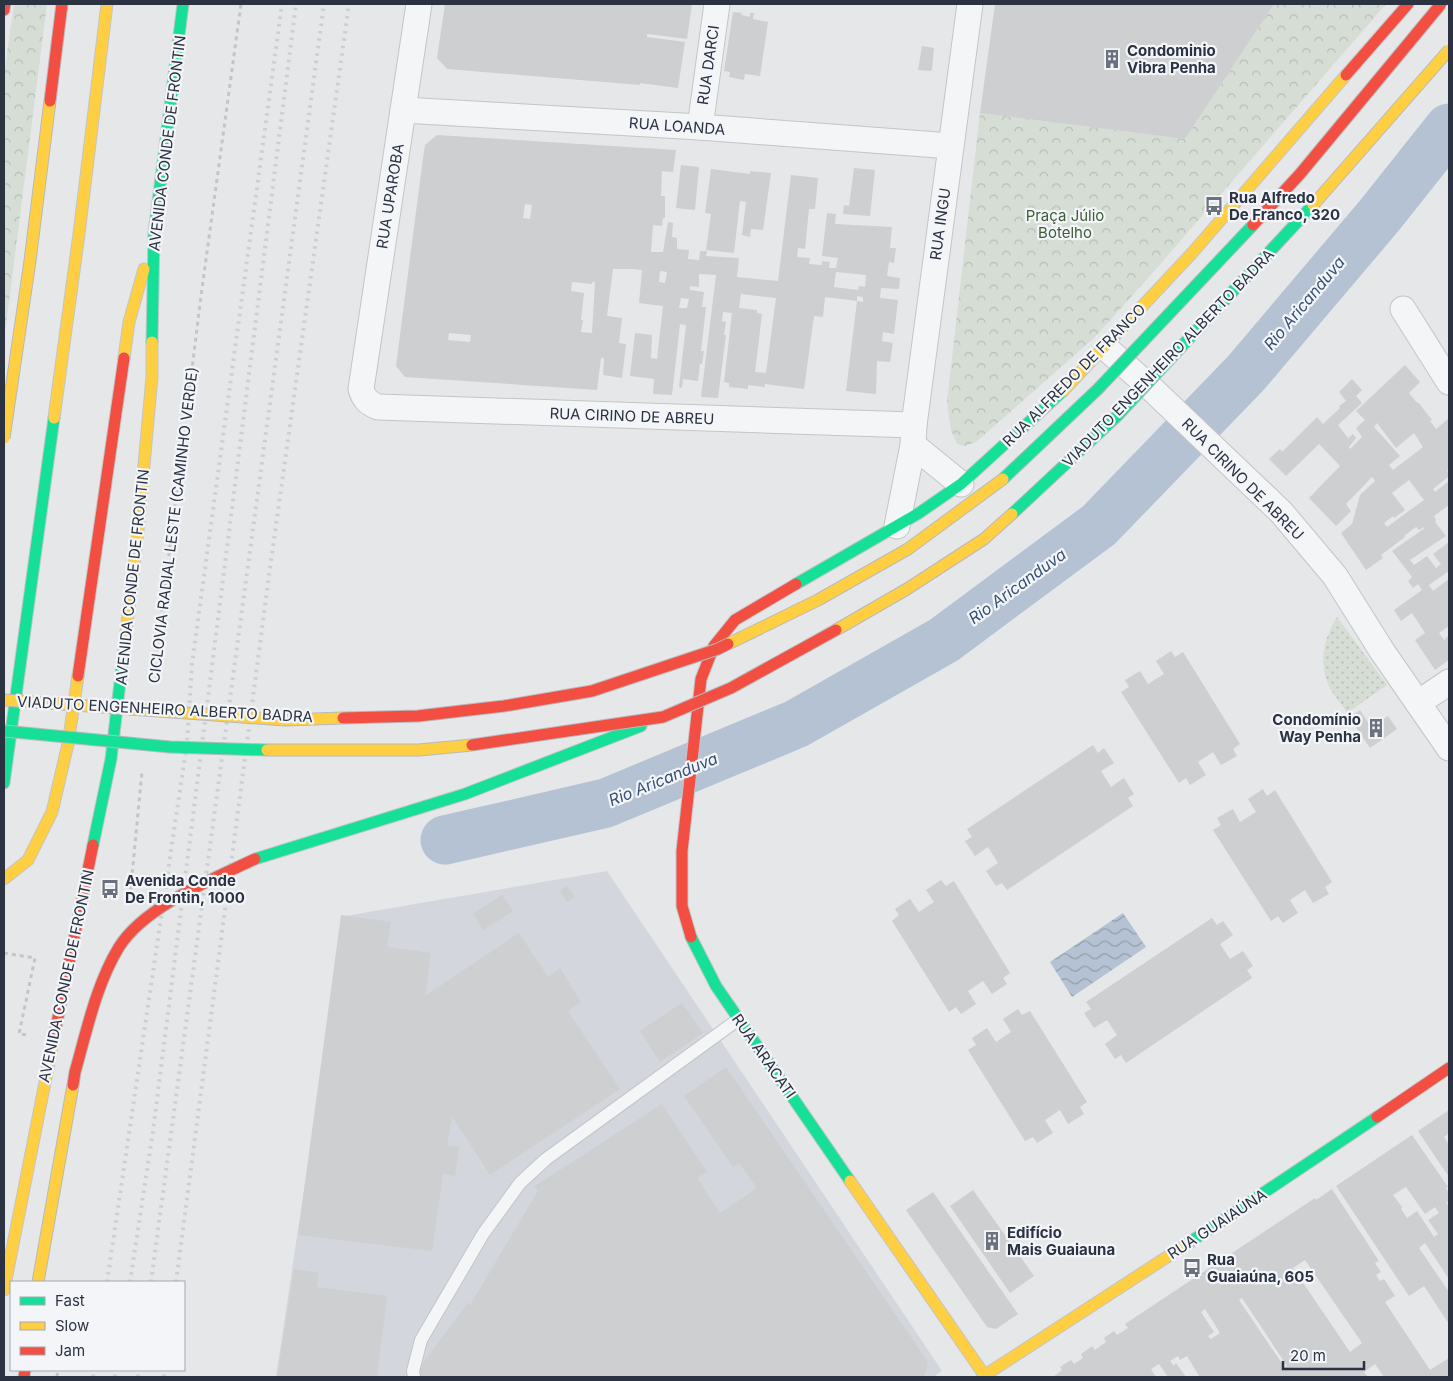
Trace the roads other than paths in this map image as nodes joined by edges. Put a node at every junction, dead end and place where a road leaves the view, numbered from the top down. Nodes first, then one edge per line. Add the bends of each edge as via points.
1 (4, 4) edge
2 (62, 4) edge
3 (107, 4) edge
4 (183, 4) edge
5 (419, 4) edge
6 (717, 4) edge
7 (970, 4) edge
8 (1408, 4) edge
9 (1441, 4) edge
10 (4, 10) edge
11 (1449, 50) edge
12 (403, 110) junction
13 (700, 127) junction
14 (951, 146) junction
15 (154, 234) junction
16 (1403, 309) dead end
17 (1106, 347) junction
18 (1449, 382) edge
19 (360, 389) joint
20 (913, 435) junction
21 (4, 438) edge
22 (961, 484) junction
23 (897, 526) junction
24 (1449, 682) edge
25 (701, 688) joint
26 (4, 700) edge
27 (1418, 703) junction
28 (663, 718) junction
29 (4, 732) edge
30 (1449, 748) edge
31 (4, 783) edge
32 (4, 880) edge
33 (739, 1019) junction
34 (1449, 1068) edge
35 (38, 1281) edge
36 (4, 1290) edge
37 (414, 1377) edge
38 (984, 1377) edge

1 - 10 main road
2 - 21 main road, bridge
3 - 31 main road
4 - 15 main road, AVENIDA CONDE DE FRONTIN
5 - 12 street, RUA UPAROBA
6 - 13 street, RUA DARCI
7 - 14 street, RUA INGU
8 - 17 main road, RUA ALFREDO DE FRANCO via 1193,252
9 - 26 main road, VIADUTO ENGENHEIRO ALBERTO BADRA, bridge via 1300,174 1098,389 1000,482 908,549 818,600 718,649 592,691 418,716 285,720
11 - 28 main road, VIADUTO ENGENHEIRO ALBERTO BADRA, bridge via 1312,206 1117,416 1050,482 984,539 907,589 812,644 731,688
12 - 13 street, RUA LOANDA
12 - 19 street, RUA UPAROBA
13 - 14 street, RUA LOANDA
14 - 20 street, RUA INGU
15 - 32 main road via 129,322 68,744 52,812 28,860
15 - 36 main road, AVENIDA CONDE DE FRONTIN via 152,377 138,531 111,759
16 - 18 street
17 - 22 main road, RUA ALFREDO DE FRANCO via 1058,396
17 - 27 street, RUA CIRINO DE ABREU via 1281,512 1335,576
19 - 20 street, RUA CIRINO DE ABREU via 369,404 378,407
20 - 22 street
20 - 23 street, RUA INGU
22 - 23 main road, RUA ALFREDO DE FRANCO
23 - 25 main road, RUA ALFREDO DE FRANCO via 735,620 714,646 701,679
24 - 27 street
25 - 33 main road, RUA ARACATI via 682,851 682,906 692,941 716,986
27 - 30 street, RUA CIRINO DE ABREU
28 - 29 main road, VIADUTO ENGENHEIRO ALBERTO BADRA, bridge via 489,744 419,750 170,747
28 - 35 main road, bridge via 465,794 255,859 188,890 136,927 120,946 101,984 75,1072
33 - 37 lane via 546,1159 520,1182 482,1234 421,1340
33 - 38 main road, RUA ARACATI
34 - 38 main road, RUA GUAIAÚNA

